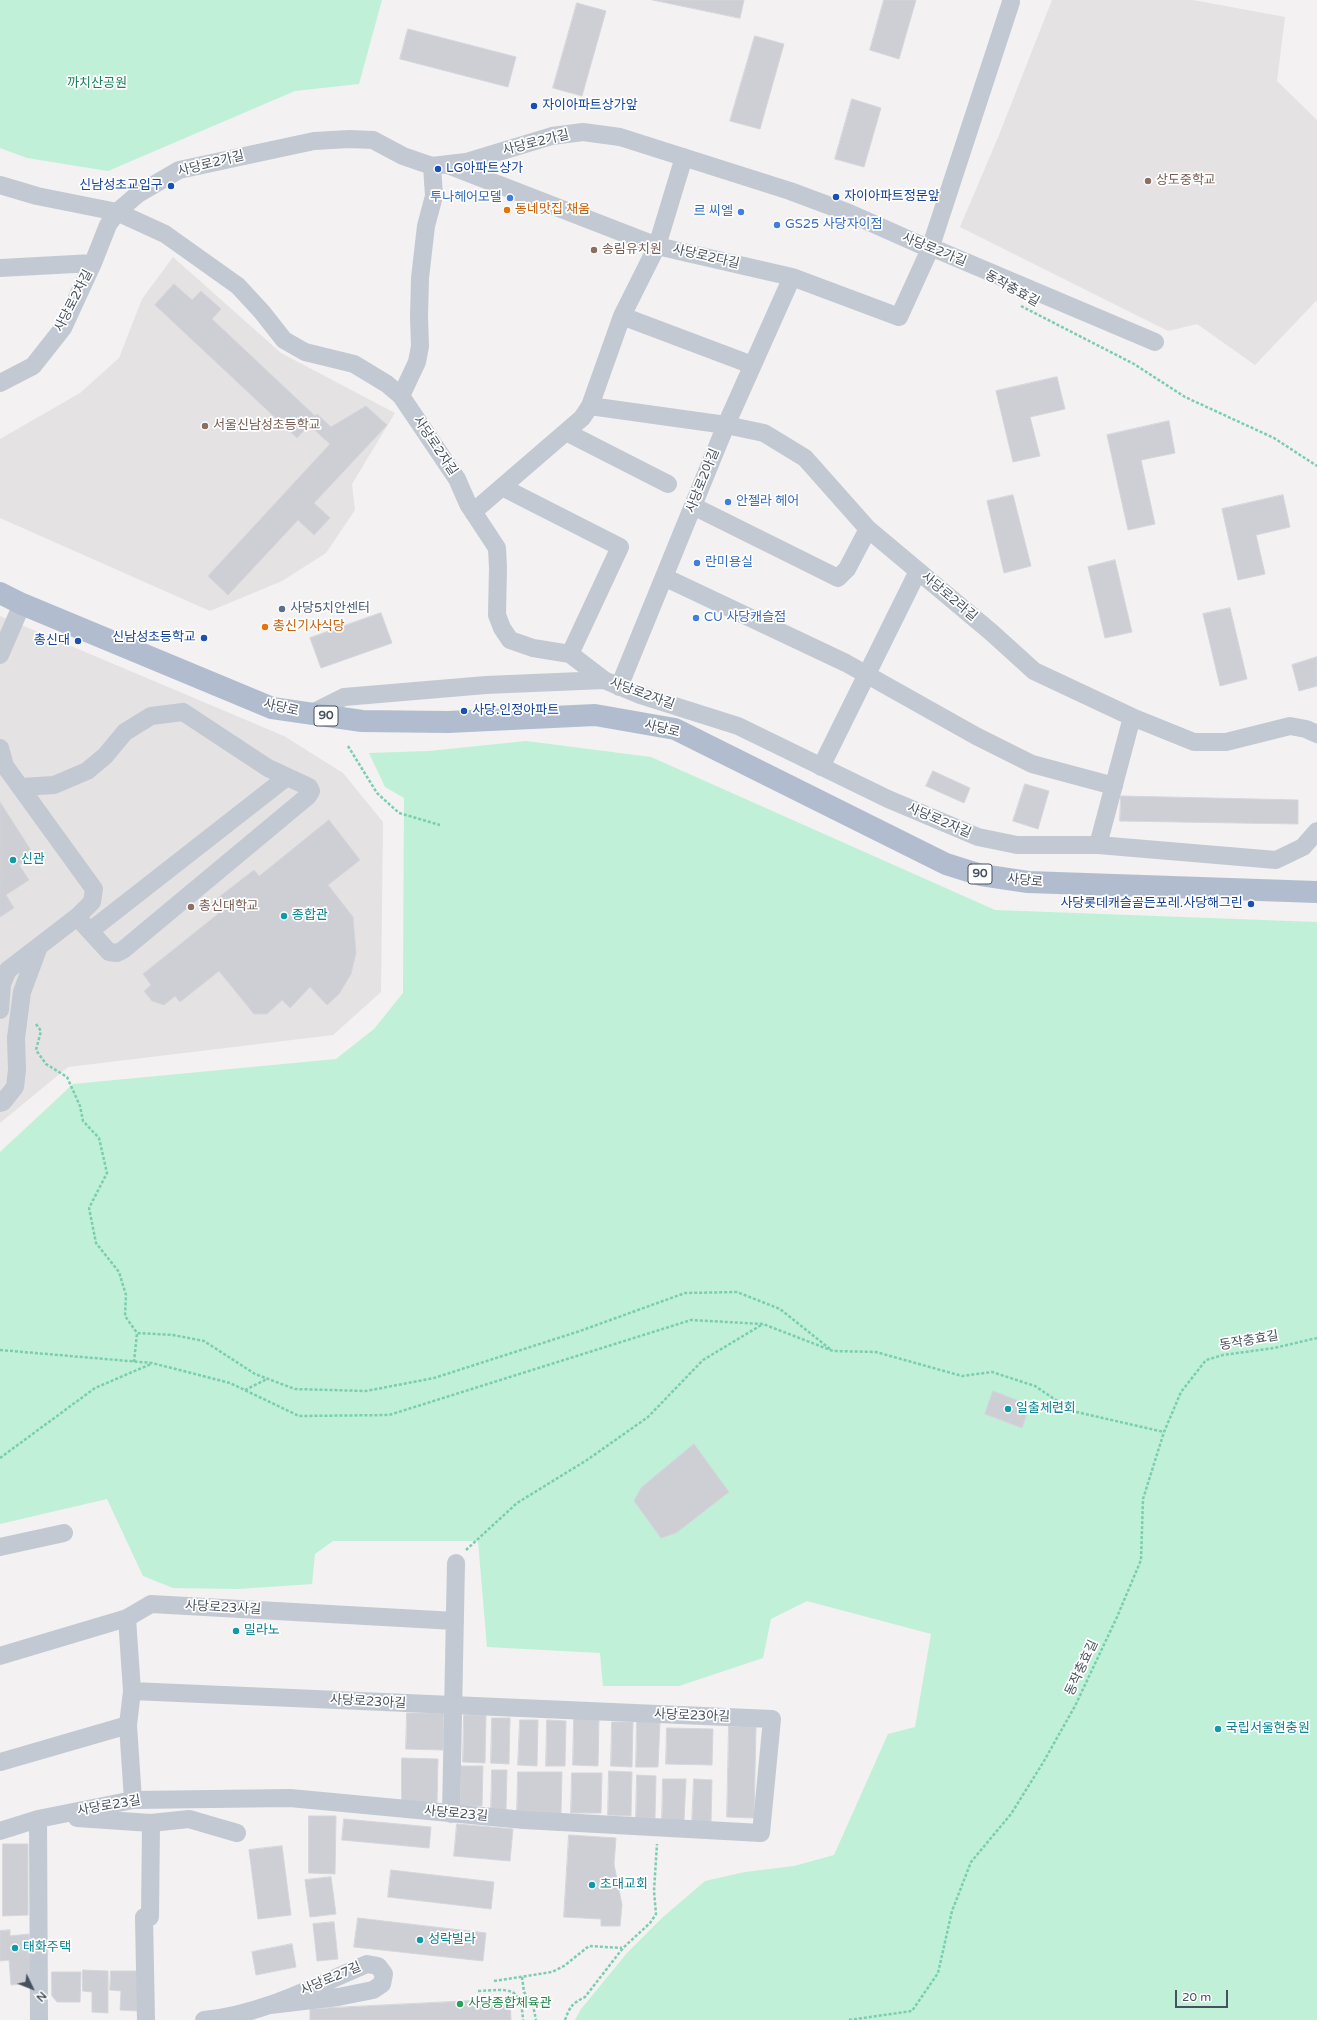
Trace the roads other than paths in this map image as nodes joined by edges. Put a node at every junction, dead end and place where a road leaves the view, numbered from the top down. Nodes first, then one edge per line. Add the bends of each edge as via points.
1 (1011, 2) dead end
2 (684, 157) junction
3 (439, 165) junction
4 (0, 185) edge
5 (118, 212) junction
6 (657, 246) junction
7 (930, 249) junction
8 (93, 264) junction
9 (0, 268) edge
10 (792, 277) junction
11 (622, 316) junction
12 (1155, 342) dead end
13 (752, 365) junction
14 (0, 383) edge
15 (401, 396) junction
16 (590, 406) junction
17 (726, 424) junction
18 (566, 432) junction
19 (668, 484) dead end
20 (502, 487) junction
21 (693, 506) junction
22 (473, 512) junction
23 (868, 529) junction
24 (918, 571) junction
25 (664, 577) junction
26 (0, 592) edge
27 (22, 604) junction
28 (570, 654) junction
29 (0, 655) edge
30 (867, 675) junction
31 (611, 683) junction
32 (310, 714) junction
33 (1132, 717) junction
34 (1317, 734) edge
35 (0, 748) edge
36 (821, 767) junction
37 (287, 777) junction
38 (1114, 786) junction
39 (20, 788) junction
40 (1317, 831) edge
41 (1098, 846) junction
42 (1317, 892) edge
43 (77, 917) junction
44 (90, 931) junction
45 (38, 949) junction
46 (2, 977) edge
47 (0, 1010) edge
48 (0, 1103) edge
49 (64, 1533) dead end
50 (0, 1547) edge
51 (456, 1563) road end
52 (127, 1618) junction
53 (455, 1621) junction
54 (0, 1656) edge
55 (132, 1691) junction
56 (452, 1706) junction
57 (772, 1719) joint
58 (128, 1725) junction
59 (0, 1762) edge
60 (133, 1800) junction
61 (451, 1814) junction
62 (57, 1816) junction
63 (38, 1819) junction
64 (151, 1823) junction
65 (0, 1831) edge
66 (237, 1833) dead end
67 (270, 2005) junction
68 (39, 2020) edge
69 (146, 2020) edge
70 (215, 2020) edge

1 - 7 street
2 - 3 street, 사당로2가길 via 620,137 583,132 552,136 466,162
2 - 6 street
2 - 7 street, 사당로2가길 via 849,213
3 - 5 street, 사당로2가길 via 403,156 372,140 314,141 179,170 138,194
3 - 6 street, 사당로2다길
3 - 15 street via 426,226 420,278 420,346 417,362
4 - 5 street via 37,196
5 - 8 street, 사당로2차길 via 108,225
5 - 15 street, 사당로2자길 via 165,234 238,286 284,340 305,352 354,364 387,384
6 - 10 street, 사당로2다길
6 - 11 street
7 - 10 street, 사당로2다길 via 899,317
7 - 12 street, 사당로2가길
8 - 9 street, 사당로2차길
8 - 14 street, 사당로2차길 via 63,328 42,355 33,366
10 - 13 street, 사당로2아길
11 - 13 street
11 - 16 street
13 - 17 street, 사당로2아길
15 - 22 street, 사당로2자길 via 457,479
16 - 17 street, 사당로2라길
16 - 18 street via 582,418
17 - 21 street, 사당로2아길
17 - 23 street, 사당로2라길 via 764,433 805,458
18 - 19 street
18 - 20 street
20 - 22 street
20 - 28 street via 620,547
21 - 23 street via 838,578 848,569
21 - 25 street, 사당로2아길
22 - 28 street, 사당로2자길 via 497,548 497,615 510,640 534,648
23 - 24 street, 사당로2라길
24 - 30 street
24 - 33 street, 사당로2라길 via 1034,672
25 - 30 street
25 - 31 street, 사당로2아길
26 - 27 main road, 사당로 / 90
27 - 29 street
27 - 32 main road, 사당로 / 90 via 272,708
28 - 31 street, 사당로2자길
30 - 36 street
30 - 38 street via 1032,764
31 - 32 street via 486,685 344,697
31 - 36 street, 사당로2자길 via 738,726
32 - 42 main road, 사당로 / 90 via 362,722 448,722 595,715 675,729 946,864 981,875 1028,882
33 - 34 street, 사당로2라길 via 1194,742 1226,742 1290,726
33 - 38 street
35 - 39 street via 6,766
36 - 41 street, 사당로2자길 via 978,837 1017,845
37 - 39 street via 268,768 183,712 151,716 125,732 105,756 87,771 54,785
37 - 44 street
37 - 44 street via 309,787 311,791 308,796 123,950 117,953 109,952
38 - 41 street
39 - 43 street via 94,889 92,902
40 - 41 street, 사당로2자길 via 1303,847 1276,860
43 - 44 street
43 - 45 street
45 - 46 street
45 - 48 street via 22,992 16,1038 15,1087
46 - 47 street
49 - 50 street
51 - 53 street
52 - 53 street, 사당로23사길 via 151,1604
52 - 54 street, 사당로23사길
52 - 55 street
53 - 56 street
55 - 56 street, 사당로23아길
55 - 58 street
56 - 57 street, 사당로23아길
56 - 61 street
57 - 61 street, 사당로23길 via 761,1833
58 - 59 street
58 - 60 street
60 - 61 street, 사당로23길 via 290,1798
60 - 62 street, 사당로23길
62 - 63 street, 사당로23길
62 - 64 street
63 - 65 street, 사당로23길
63 - 68 street
64 - 66 street via 189,1819
64 - 69 street via 150,1916 144,1917
67 - 67 street, 사당로27길 via 374,1990 382,1984 384,1974 378,1966 367,1964
67 - 70 street, 사당로27길

